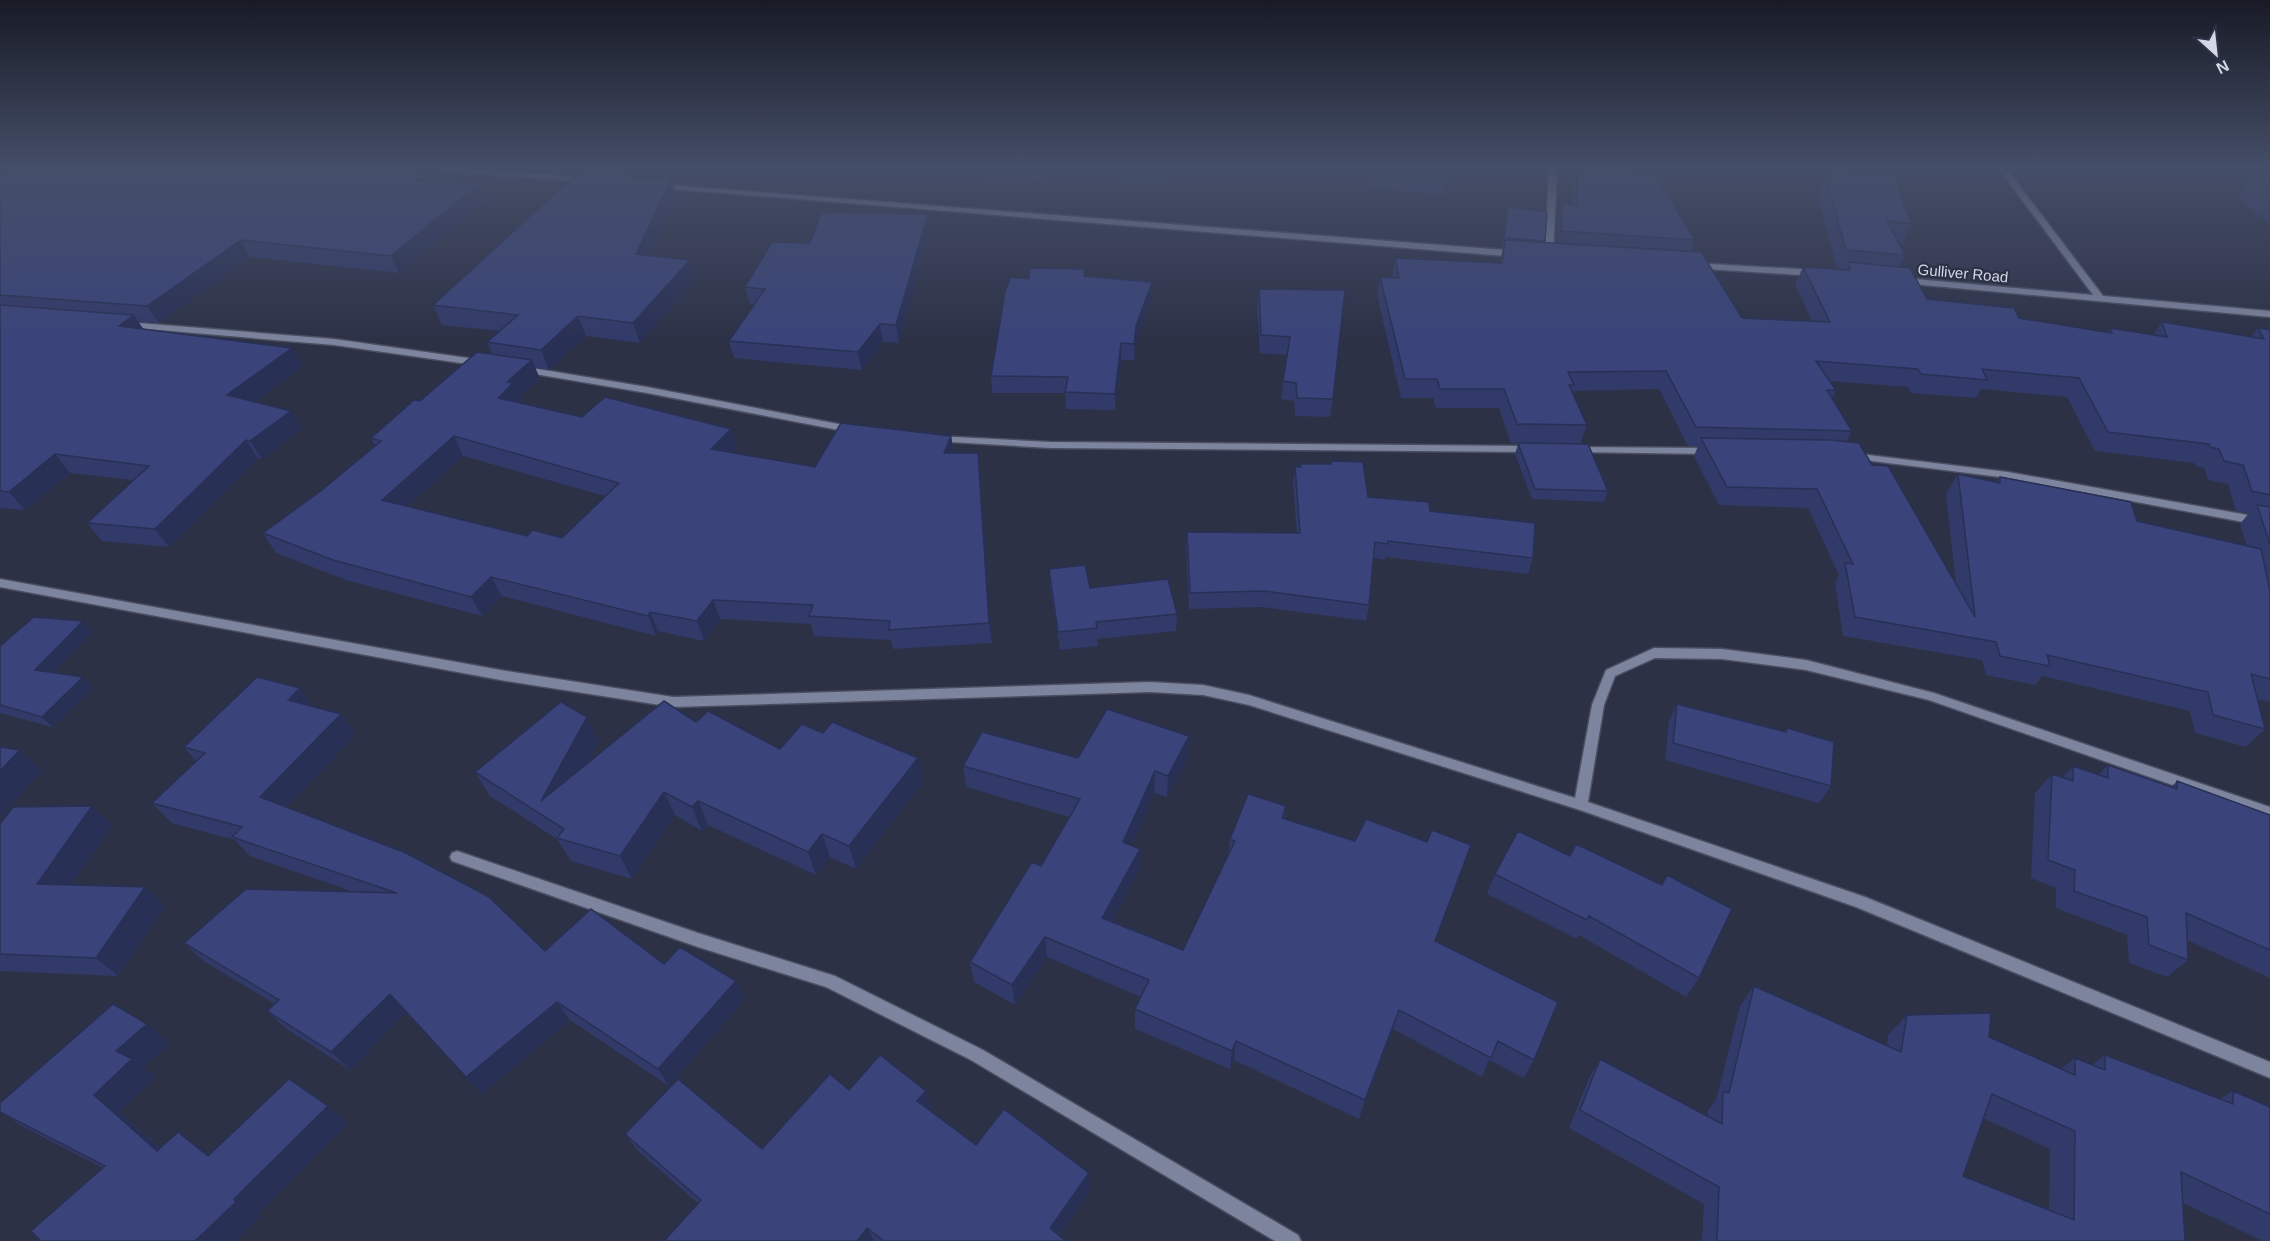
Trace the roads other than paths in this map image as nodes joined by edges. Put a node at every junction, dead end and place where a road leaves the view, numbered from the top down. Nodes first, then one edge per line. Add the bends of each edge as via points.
1 (1161, 226) edge
2 (1551, 226) edge
3 (2046, 226) edge
4 (1527, 255) edge
5 (1538, 256) edge
6 (1550, 256) junction
7 (1561, 257) edge
8 (1689, 265) edge
9 (1828, 274) edge
10 (1899, 281) edge
11 (2100, 298) junction
12 (2270, 314) edge
13 (111, 324) edge
14 (495, 365) edge
15 (506, 367) edge
16 (864, 431) edge
17 (927, 438) edge
18 (1546, 449) edge
19 (1558, 449) edge
20 (1726, 452) edge
21 (1843, 455) edge
22 (2270, 523) edge
23 (0, 583) edge
24 (1581, 805) junction
25 (2270, 813) edge
26 (457, 857) dead end
27 (2270, 1070) edge
28 (1292, 1241) edge

1 - 4 street
2 - 6 street
3 - 11 street
5 - 6 street
6 - 7 street
8 - 9 street
10 - 11 street, Gulliver Road
11 - 12 street, Gulliver Road
13 - 14 street via 334,342
15 - 16 street
17 - 18 street via 1050,445
19 - 20 street
21 - 22 street via 2008,475
23 - 24 street via 506,676 673,702 1150,687 1203,690 1249,700
24 - 25 street via 1598,705 1610,673 1654,653 1722,654 1806,665 1930,696
24 - 27 street via 1860,902
26 - 28 street via 830,981 977,1055

